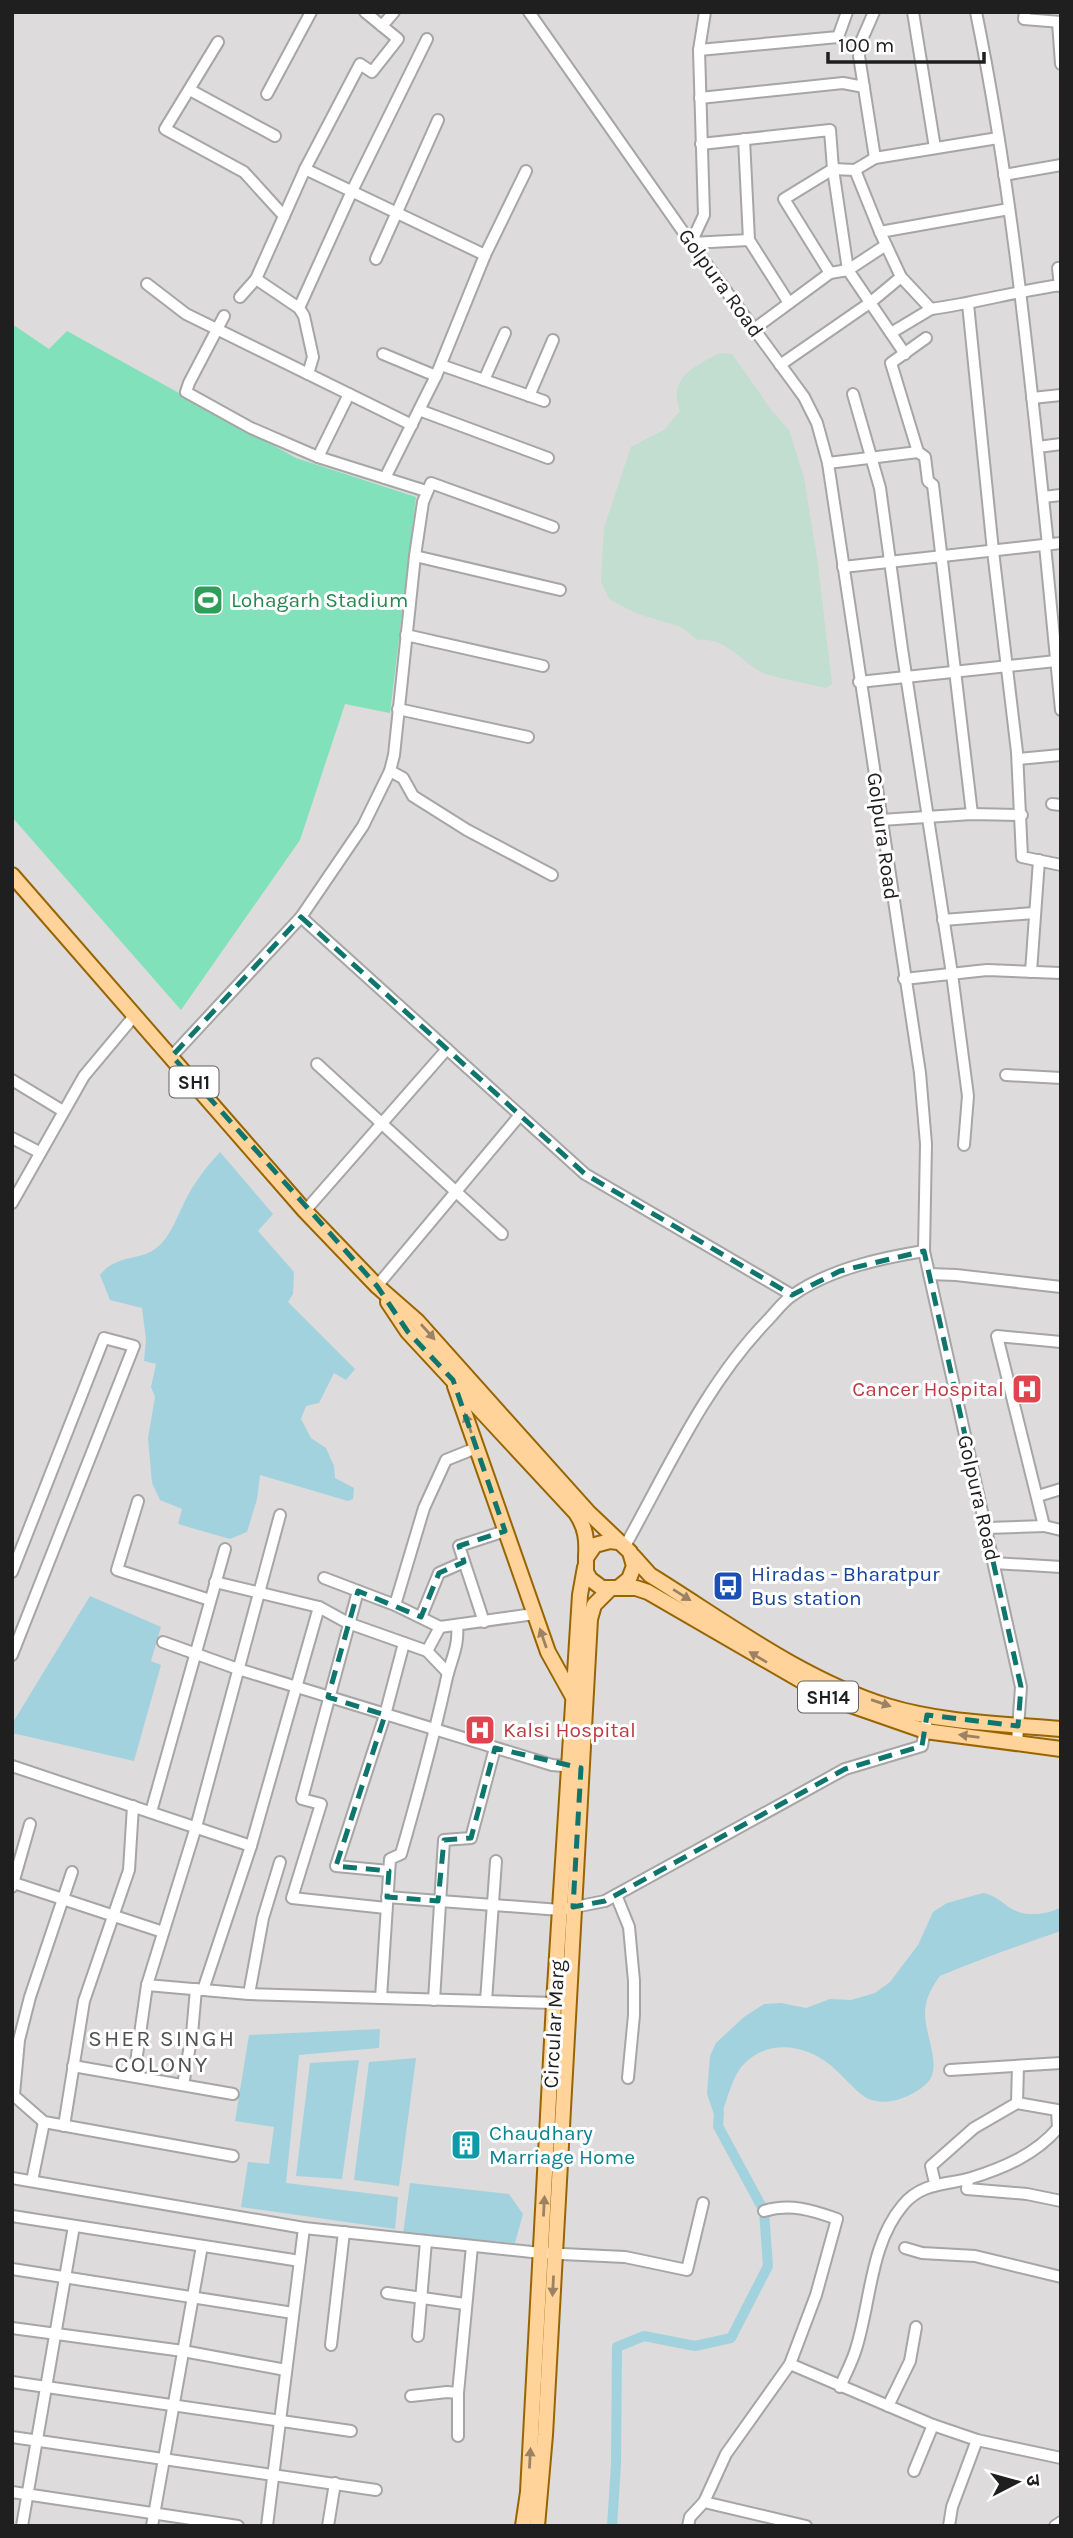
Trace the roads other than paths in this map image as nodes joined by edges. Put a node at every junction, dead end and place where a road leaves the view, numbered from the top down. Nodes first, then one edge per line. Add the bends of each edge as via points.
1 (365, 12) edge
2 (394, 12) edge
3 (529, 12) edge
4 (705, 12) edge
5 (847, 12) edge
6 (874, 12) edge
7 (913, 12) edge
8 (976, 12) edge
9 (1025, 12) edge
10 (310, 13) edge
11 (1059, 22) edge
12 (382, 26) junction
13 (426, 38) dead end
14 (218, 42) dead end
15 (699, 50) junction
16 (1061, 63) edge
17 (864, 87) junction
18 (190, 90) junction
19 (267, 94) dead end
20 (700, 98) junction
21 (438, 120) dead end
22 (275, 136) dead end
23 (998, 138) junction
24 (744, 139) junction
25 (701, 144) junction
26 (935, 148) junction
27 (875, 158) junction
28 (1061, 164) edge
29 (305, 169) junction
30 (833, 169) junction
31 (855, 170) junction
32 (526, 171) dead end
33 (1004, 175) junction
34 (352, 191) junction
35 (1009, 209) junction
36 (398, 213) junction
37 (285, 216) junction
38 (880, 232) junction
39 (749, 240) junction
40 (691, 243) junction
41 (886, 245) junction
42 (485, 255) junction
43 (376, 259) dead end
44 (1061, 268) edge
45 (848, 270) junction
46 (830, 273) junction
47 (901, 277) junction
48 (256, 279) junction
49 (147, 284) dead end
50 (1060, 285) edge
51 (1021, 290) junction
52 (240, 297) dead end
53 (871, 302) junction
54 (789, 303) junction
55 (968, 304) junction
56 (299, 308) junction
57 (931, 309) junction
58 (224, 316) dead end
59 (216, 329) junction
60 (754, 329) junction
61 (505, 333) dead end
62 (891, 333) junction
63 (926, 338) dead end
64 (553, 340) dead end
65 (383, 354) dead end
66 (905, 354) junction
67 (780, 365) junction
68 (438, 370) junction
69 (309, 374) junction
70 (484, 380) junction
71 (349, 394) junction
72 (853, 394) dead end
73 (1061, 395) edge
74 (529, 396) junction
75 (1032, 398) junction
76 (544, 401) dead end
77 (419, 410) junction
78 (412, 425) junction
79 (1061, 444) edge
80 (1038, 447) junction
81 (918, 453) junction
82 (318, 457) junction
83 (548, 458) dead end
84 (870, 458) junction
85 (828, 463) junction
86 (386, 478) junction
87 (426, 491) junction
88 (1061, 495) edge
89 (1043, 497) junction
90 (553, 527) dead end
91 (1061, 543) edge
92 (1046, 545) junction
93 (993, 551) junction
94 (415, 556) junction
95 (942, 556) junction
96 (890, 562) junction
97 (843, 567) junction
98 (560, 590) dead end
99 (406, 635) junction
100 (1056, 661) junction
101 (543, 666) dead end
102 (1007, 666) junction
103 (956, 671) junction
104 (907, 677) junction
105 (859, 682) junction
106 (398, 709) junction
107 (1061, 710) edge
108 (528, 737) dead end
109 (1061, 755) edge
110 (1018, 759) junction
111 (390, 771) junction
112 (972, 814) junction
113 (1021, 815) junction
114 (927, 817) junction
115 (881, 820) junction
116 (1039, 860) junction
117 (1061, 865) edge
118 (12, 874) edge
119 (552, 875) dead end
120 (17, 890) edge
121 (1034, 913) junction
122 (301, 917) junction
123 (943, 920) junction
124 (1031, 972) junction
125 (1061, 973) edge
126 (952, 974) junction
127 (904, 979) junction
128 (135, 1014) junction
129 (447, 1049) junction
130 (172, 1056) junction
131 (317, 1064) dead end
132 (1006, 1075) dead end
133 (1061, 1078) edge
134 (12, 1080) edge
135 (64, 1111) junction
136 (520, 1115) junction
137 (382, 1124) junction
138 (12, 1138) edge
139 (964, 1145) dead end
140 (39, 1152) junction
141 (456, 1192) junction
142 (12, 1203) edge
143 (305, 1211) junction
144 (502, 1234) dead end
145 (924, 1251) junction
146 (929, 1274) junction
147 (377, 1286) junction
148 (1061, 1287) edge
149 (792, 1295) junction
150 (1061, 1342) edge
151 (453, 1380) junction
152 (476, 1448) junction
153 (1061, 1489) edge
154 (1038, 1496) junction
155 (138, 1501) dead end
156 (280, 1515) dead end
157 (1044, 1526) junction
158 (986, 1528) junction
159 (1061, 1530) edge
160 (505, 1531) junction
161 (624, 1547) junction
162 (225, 1549) dead end
163 (586, 1561) junction
164 (464, 1562) junction
165 (994, 1563) junction
166 (1061, 1567) edge
167 (12, 1572) edge
168 (324, 1578) dead end
169 (215, 1582) junction
170 (614, 1588) junction
171 (358, 1591) junction
172 (259, 1593) junction
173 (210, 1600) junction
174 (395, 1605) junction
175 (319, 1607) junction
176 (534, 1614) junction
177 (421, 1617) junction
178 (484, 1622) junction
179 (348, 1623) junction
180 (457, 1625) junction
181 (440, 1627) junction
182 (163, 1642) dead end
183 (404, 1643) junction
184 (427, 1651) junction
185 (195, 1654) junction
186 (12, 1655) edge
187 (238, 1670) junction
188 (448, 1672) junction
189 (296, 1688) junction
190 (328, 1698) junction
191 (574, 1698) junction
192 (385, 1715) junction
193 (928, 1715) junction
194 (1018, 1726) junction
195 (1042, 1727) junction
196 (1061, 1729) edge
197 (436, 1730) junction
198 (925, 1731) junction
199 (1017, 1741) junction
200 (1040, 1746) junction
201 (495, 1748) junction
202 (1061, 1749) edge
203 (12, 1766) edge
204 (575, 1767) junction
205 (133, 1806) junction
206 (151, 1812) junction
207 (30, 1824) dead end
208 (196, 1827) junction
209 (251, 1846) junction
210 (496, 1861) dead end
211 (280, 1862) dead end
212 (389, 1871) junction
213 (72, 1872) dead end
214 (13, 1885) edge
215 (616, 1895) junction
216 (64, 1900) junction
217 (438, 1901) junction
218 (387, 1903) junction
219 (492, 1905) junction
220 (567, 1908) junction
221 (114, 1916) junction
222 (163, 1932) junction
223 (147, 1985) junction
224 (199, 1990) junction
225 (249, 1994) junction
226 (381, 1998) junction
227 (434, 2000) junction
228 (486, 2001) junction
229 (555, 2003) junction
230 (16, 2039) edge
231 (1061, 2063) edge
232 (73, 2066) junction
233 (1018, 2066) junction
234 (950, 2070) dead end
235 (134, 2076) junction
236 (628, 2078) dead end
237 (183, 2085) junction
238 (13, 2094) edge
239 (233, 2094) dead end
240 (1017, 2103) junction
241 (44, 2122) junction
242 (64, 2126) junction
243 (1060, 2128) edge
244 (233, 2155) dead end
245 (12, 2178) edge
246 (968, 2179) junction
247 (32, 2181) junction
248 (935, 2183) junction
249 (1061, 2201) edge
250 (703, 2203) dead end
251 (764, 2211) dead end
252 (12, 2216) edge
253 (74, 2226) junction
254 (304, 2228) junction
255 (344, 2232) junction
256 (426, 2241) junction
257 (202, 2246) junction
258 (472, 2246) junction
259 (905, 2248) dead end
260 (548, 2254) junction
261 (300, 2261) junction
262 (12, 2270) edge
263 (65, 2276) junction
264 (1061, 2277) edge
265 (387, 2293) dead end
266 (193, 2296) junction
267 (420, 2298) junction
268 (466, 2304) junction
269 (293, 2314) junction
270 (916, 2327) dead end
271 (12, 2328) edge
272 (55, 2335) junction
273 (418, 2336) dead end
274 (331, 2346) dead end
275 (183, 2351) junction
276 (790, 2364) junction
277 (286, 2370) junction
278 (12, 2382) edge
279 (45, 2387) junction
280 (840, 2387) junction
281 (458, 2393) junction
282 (411, 2396) dead end
283 (173, 2406) junction
284 (888, 2406) junction
285 (280, 2421) junction
286 (933, 2425) junction
287 (351, 2431) dead end
288 (458, 2436) dead end
289 (12, 2437) edge
290 (976, 2440) junction
291 (36, 2441) junction
292 (1060, 2455) edge
293 (164, 2459) junction
294 (914, 2471) dead end
295 (274, 2474) junction
296 (335, 2483) junction
297 (376, 2490) dead end
298 (12, 2492) edge
299 (27, 2494) junction
300 (704, 2502) junction
301 (154, 2513) junction
302 (1061, 2522) edge
303 (22, 2526) edge
304 (152, 2526) edge
305 (238, 2526) edge
306 (267, 2526) edge
307 (328, 2526) edge
308 (523, 2526) edge
309 (537, 2526) edge
310 (688, 2526) edge
311 (806, 2526) edge
312 (949, 2526) edge
313 (1055, 2526) edge

1 - 12 street
2 - 12 street
3 - 40 street, Golpura Road
4 - 15 street
5 - 15 street via 838,37
6 - 17 street via 860,44
7 - 26 street
8 - 23 street
9 - 11 street via 1024,19
10 - 19 street
11 - 16 street
12 - 29 street via 398,39 372,72 360,64
13 - 34 street
14 - 18 street
15 - 20 street
17 - 20 street via 843,83
17 - 27 street
18 - 22 street
18 - 37 street via 164,129 244,172
20 - 25 street
21 - 36 street
23 - 26 street
23 - 33 street
24 - 25 street
24 - 30 street via 830,130
24 - 39 street
25 - 40 street via 704,215
26 - 27 street
27 - 31 street
28 - 33 street
29 - 34 street
29 - 37 street
30 - 31 street
30 - 45 street
30 - 46 street via 784,199
31 - 38 street
32 - 42 street
33 - 35 street
34 - 36 street
34 - 56 street
35 - 38 street
35 - 51 street
36 - 42 street
36 - 43 street
37 - 48 street
38 - 41 street
39 - 40 street
39 - 54 street
40 - 60 street, Golpura Road
41 - 45 street
41 - 47 street
42 - 68 street
44 - 50 street
45 - 46 street
45 - 53 street
46 - 54 street
47 - 53 street
47 - 57 street
48 - 52 street
48 - 56 street
49 - 59 street via 186,314
50 - 51 street
51 - 55 street
51 - 75 street
53 - 62 street
53 - 67 street
54 - 60 street
55 - 57 street
55 - 93 street
56 - 69 street via 313,357
57 - 62 street
58 - 59 street
59 - 69 street
59 - 82 street via 186,392 251,428
60 - 67 street, Golpura Road
61 - 70 street
62 - 66 street
63 - 66 street
64 - 74 street
65 - 68 street
66 - 81 street via 891,363
67 - 85 street, Golpura Road via 817,423
68 - 70 street
68 - 77 street
69 - 71 street
70 - 74 street
71 - 78 street
71 - 82 street
72 - 84 street
73 - 75 street
74 - 76 street
75 - 80 street
77 - 78 street
77 - 83 street
78 - 86 street
79 - 80 street
80 - 89 street
81 - 84 street
81 - 95 street via 925,457 928,481 933,485
82 - 86 street
84 - 85 street
84 - 96 street via 880,488
85 - 97 street, Golpura Road
86 - 87 street
87 - 90 street via 431,482
87 - 94 street
88 - 89 street
89 - 92 street
91 - 92 street
92 - 93 street
92 - 100 street
93 - 95 street
93 - 102 street
94 - 98 street
94 - 99 street
95 - 96 street
95 - 103 street
96 - 97 street
96 - 104 street
97 - 105 street, Golpura Road
99 - 101 street
99 - 106 street
100 - 102 street
100 - 107 street
102 - 103 street
102 - 110 street
103 - 104 street
103 - 112 street
104 - 105 street
104 - 114 street
105 - 115 street, Golpura Road
106 - 108 street
106 - 111 street
109 - 110 street
110 - 113 street
111 - 119 street via 403,778 413,796
111 - 122 street via 363,826
112 - 113 street
112 - 114 street
113 - 116 street via 1022,857
114 - 115 street
114 - 123 street
115 - 127 street, Golpura Road
116 - 117 street
116 - 121 street
118 - 120 main road, SH1
120 - 128 main road, SH1
121 - 123 street
121 - 124 street
122 - 129 street
122 - 130 street
123 - 126 street
124 - 125 street
124 - 126 street
126 - 127 street
126 - 139 street via 969,1109
127 - 145 street, Golpura Road via 926,1144
128 - 130 main road, SH1
128 - 135 street via 84,1076
129 - 136 street
129 - 137 street
130 - 143 main road, SH1
131 - 137 street
132 - 133 street
134 - 135 street
135 - 140 street
136 - 141 street
136 - 149 street via 585,1174
137 - 141 street
137 - 143 street
138 - 140 street
140 - 142 street
141 - 144 street
141 - 147 street
143 - 147 main road, SH1
145 - 146 street, Golpura Road
145 - 149 street via 840,1271
146 - 148 street
146 - 158 street, Golpura Road
147 - 151 main road, SH1 via 408,1332
147 -> 161 main road, SH1 via 417,1321
149 - 161 street via 740,1349
150 - 154 street via 997,1336
152 -> 151 main road
151 - 163 main road, SH1 via 576,1513 587,1538
152 - 160 main road
152 - 174 street via 446,1460 424,1508
153 - 154 street
154 - 157 street
155 - 173 street via 117,1570
156 - 172 street
157 - 158 street
157 - 159 street
158 - 165 street, Golpura Road
160 - 164 street via 459,1546
160 - 176 main road
161 - 163 main road via 602,1542
161 - 170 main road via 634,1566 629,1579
161 -> 193 main road, SH14 via 650,1575 824,1681 889,1706
162 - 169 street
163 - 170 main road via 595,1585
163 - 191 main road, Circular Marg
164 - 177 street via 439,1573
164 - 178 street
165 - 166 street
165 - 194 street, Golpura Road via 1021,1687
167 - 186 street via 104,1338 134,1346
168 - 171 street
169 - 172 street
169 - 173 street
198 -> 170 main road, SH14 via 833,1699 648,1591
170 - 204 main road, Circular Marg via 594,1605 590,1619
171 - 174 street
171 - 179 street
172 - 175 street
172 - 187 street
173 - 185 street
174 - 177 street
175 - 179 street
175 - 189 street
176 - 178 street
191 -> 176 main road via 548,1652
177 - 181 street
178 - 180 street
179 - 183 street
179 - 190 street
180 - 181 street
180 - 188 street via 459,1641
181 - 184 street
182 - 185 street
183 - 184 street
183 - 192 street
184 - 188 street
185 - 187 street
185 - 206 street
187 - 189 street
187 - 208 street
188 - 197 street
189 - 190 street
189 - 209 street
190 - 192 street
190 - 218 street via 302,1799 321,1804 292,1898
191 - 204 main road, Circular Marg
192 - 197 street
192 - 212 street via 337,1866
193 - 194 main road, SH14
193 - 198 street
194 - 195 main road, SH14
194 - 199 street, Golpura Road
195 - 196 main road, SH14
195 - 200 main road via 1032,1736
197 - 201 street
197 - 212 street via 401,1854 390,1859
199 -> 198 main road, SH14
198 - 215 street via 922,1746 845,1769
199 - 200 main road, SH14
200 - 202 main road, SH14
201 - 204 street
201 - 217 street via 471,1838 444,1840
203 - 205 street
204 - 220 main road, Circular Marg
205 - 206 street
205 - 221 street via 129,1870
206 - 208 street
207 - 214 street
208 - 209 street
208 - 222 street
209 - 224 street
210 - 219 street
211 - 225 street via 263,1918
212 - 218 street
213 - 216 street
214 - 216 street
215 - 220 street
215 - 236 street via 629,1927 634,1981
216 - 221 street
216 - 230 street
217 - 218 street
217 - 219 street
217 - 227 street
218 - 226 street
219 - 220 street
219 - 228 street
220 - 229 main road, Circular Marg
220 - 260 main road, Circular Marg
221 - 222 street
221 - 232 street via 84,2001
222 - 223 street
223 - 224 street
223 - 235 street
224 - 225 street
224 - 237 street
225 - 226 street
226 - 227 street
227 - 228 street
228 - 229 street
260 -> 229 main road, Circular Marg
230 - 238 street
231 - 233 street
232 - 235 street
232 - 242 street
233 - 234 street
233 - 240 street
235 - 237 street
237 - 239 street
238 - 241 street
240 - 243 street via 1057,2110
240 - 248 street via 974,2128 931,2166
241 - 242 street
241 - 247 street
242 - 244 street
243 - 246 street via 1028,2154
245 - 247 street
246 - 248 street
246 - 249 street via 967,2189
247 - 254 street
248 - 280 street via 905,2202 892,2220 877,2260 855,2353
250 - 260 street via 687,2270 625,2257
251 - 276 street via 780,2206 808,2208 837,2219
252 - 253 street
253 - 257 street
253 - 263 street
254 - 255 street
254 - 261 street
255 - 256 street
255 - 274 street
256 - 258 street
256 - 267 street
257 - 261 street
257 - 266 street
258 - 260 street
258 - 268 street
259 - 264 street via 975,2256
308 -> 260 main road, Circular Marg
260 -> 309 main road, Circular Marg via 544,2447
261 - 269 street
262 - 263 street
263 - 266 street
263 - 272 street
265 - 267 street
266 - 269 street
266 - 275 street
267 - 268 street
267 - 273 street
268 - 281 street
269 - 277 street
270 - 284 street via 910,2361
271 - 272 street
272 - 275 street
272 - 279 street
275 - 277 street
275 - 283 street
276 - 280 street
276 - 300 street via 726,2454
277 - 285 street
278 - 279 street
279 - 283 street
279 - 291 street
280 - 284 street
281 - 282 street
281 - 288 street
283 - 285 street
283 - 293 street
284 - 286 street
285 - 287 street
285 - 295 street
286 - 290 street
286 - 294 street
289 - 291 street
290 - 292 street
290 - 312 street
291 - 293 street
291 - 299 street
293 - 295 street
293 - 301 street
295 - 296 street
295 - 306 street
296 - 297 street
296 - 307 street
298 - 299 street
299 - 301 street
299 - 303 street
300 - 310 street
300 - 311 street
301 - 304 street
301 - 305 street
302 - 313 street

